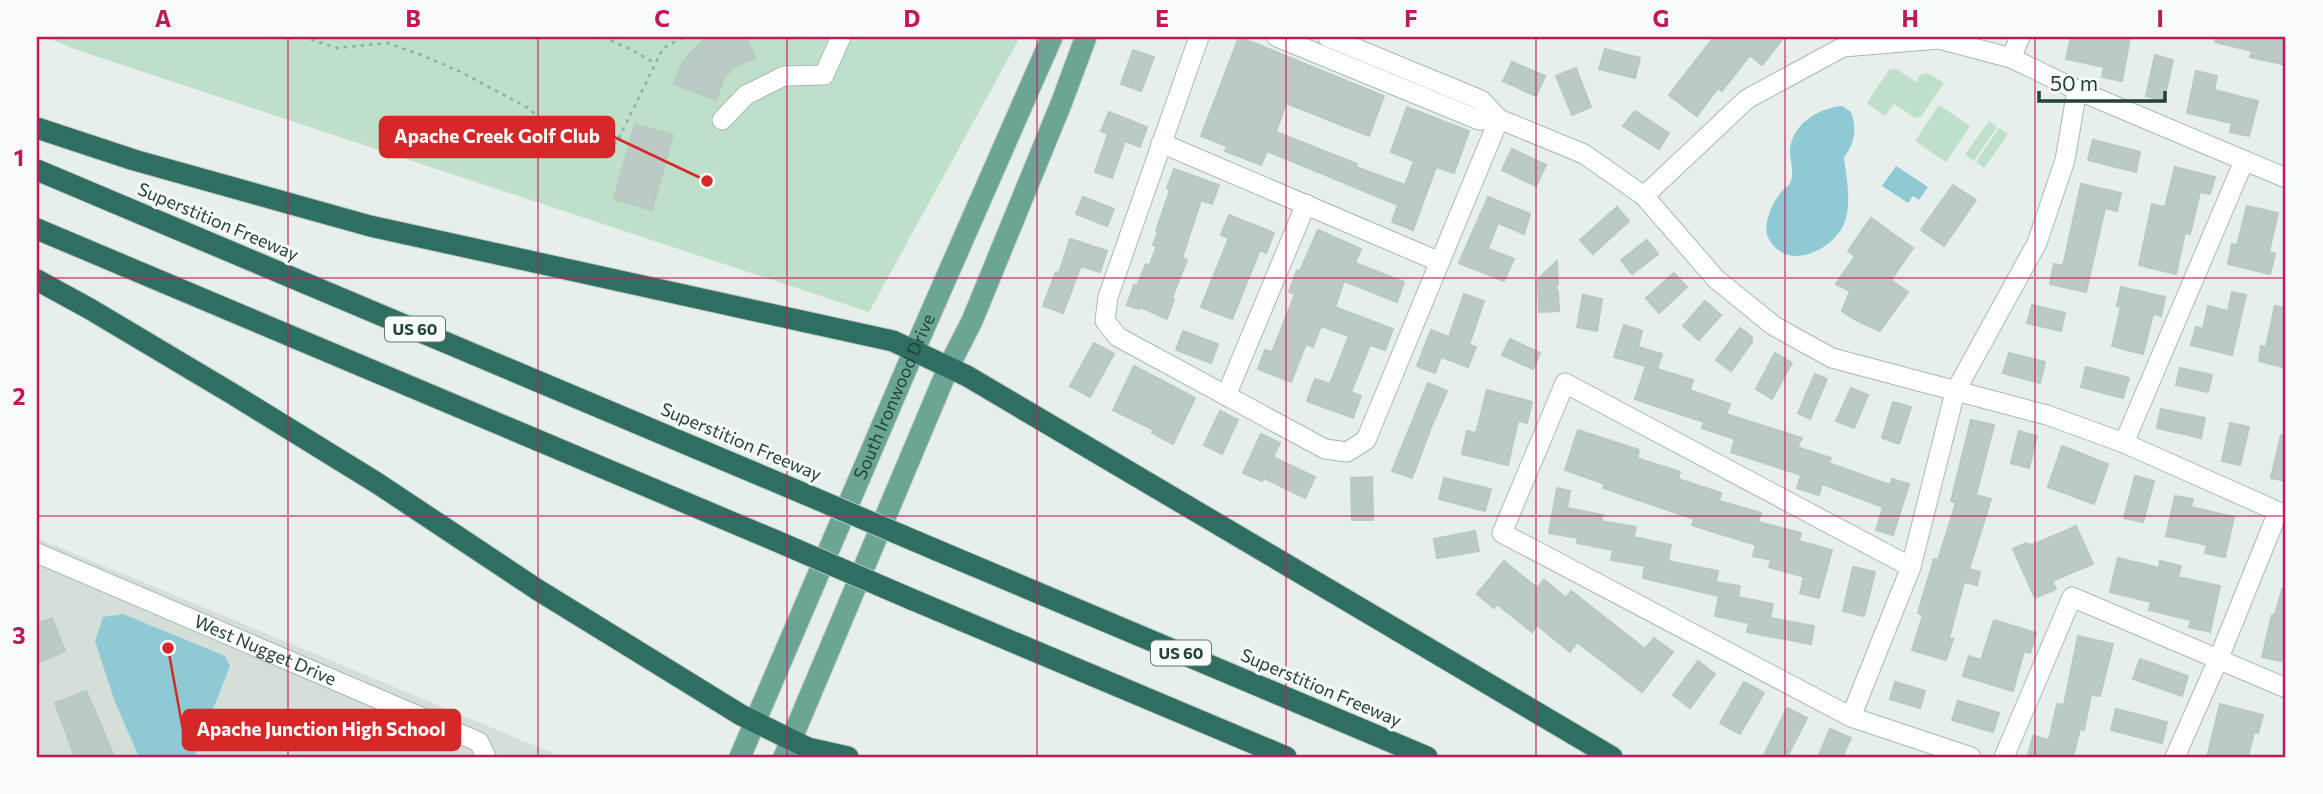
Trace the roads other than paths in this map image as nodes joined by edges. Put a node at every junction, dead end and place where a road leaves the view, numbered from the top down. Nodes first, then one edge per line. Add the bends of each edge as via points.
1 (841, 37) edge
2 (1052, 37) edge
3 (1086, 37) edge
4 (1199, 37) edge
5 (1277, 37) edge
6 (1328, 37) edge
7 (2020, 37) edge
8 (1841, 42) edge
9 (2011, 58) junction
10 (2077, 90) junction
11 (1499, 119) junction
12 (722, 120) dead end
13 (37, 128) edge
14 (1161, 143) junction
15 (2244, 161) junction
16 (37, 170) edge
17 (2286, 178) edge
18 (1644, 196) junction
19 (1306, 204) junction
20 (37, 229) edge
21 (1440, 262) junction
22 (37, 281) edge
23 (914, 351) junction
24 (949, 366) junction
25 (1955, 392) junction
26 (1226, 396) junction
27 (2124, 443) junction
28 (2282, 513) edge
29 (37, 553) edge
30 (1911, 567) junction
31 (2218, 660) junction
32 (2286, 688) edge
33 (1851, 716) junction
34 (755, 722) junction
35 (788, 749) edge
36 (486, 757) edge
37 (740, 757) edge
38 (848, 757) edge
39 (1286, 757) edge
40 (1427, 757) edge
41 (1612, 757) edge
42 (1971, 757) edge
43 (2004, 757) edge
44 (2175, 757) edge

1 - 12 lane via 824,75 784,76 747,95
2 - 23 main road, South Ironwood Drive
3 - 24 main road via 972,321
4 - 14 lane
5 - 11 lane via 1479,120
6 - 11 lane via 1481,100
7 - 9 lane
8 - 9 lane via 1939,39
8 - 18 lane via 1747,99
9 - 10 lane
10 - 15 lane
10 - 25 lane via 2065,160 2037,243
11 - 18 lane via 1584,154
11 - 21 lane
13 - 23 highway via 370,226 893,341
14 - 19 lane
14 - 26 lane via 1108,297 1105,321 1118,337
15 - 17 lane
15 - 27 lane
16 - 40 highway, Superstition Freeway / US 60, bridge
18 - 25 lane via 1716,279 1774,326 1832,358
19 - 21 lane
19 - 26 lane
20 - 39 highway, bridge
21 - 26 lane via 1366,440 1347,452 1325,450
22 - 34 highway via 231,393 538,590
23 - 24 highway
23 - 34 main road, South Ironwood Drive
24 - 35 main road
24 - 41 highway
25 - 27 lane via 2047,415
25 - 30 lane
27 - 28 lane
28 - 31 lane
29 - 36 lane, West Nugget Drive via 479,742
30 - 33 lane
30 - 33 lane via 1564,383 1502,533
31 - 32 lane
31 - 43 lane via 2072,597
31 - 44 lane
33 - 42 lane
34 - 35 highway
34 - 37 main road, South Ironwood Drive
35 - 38 highway via 808,748

